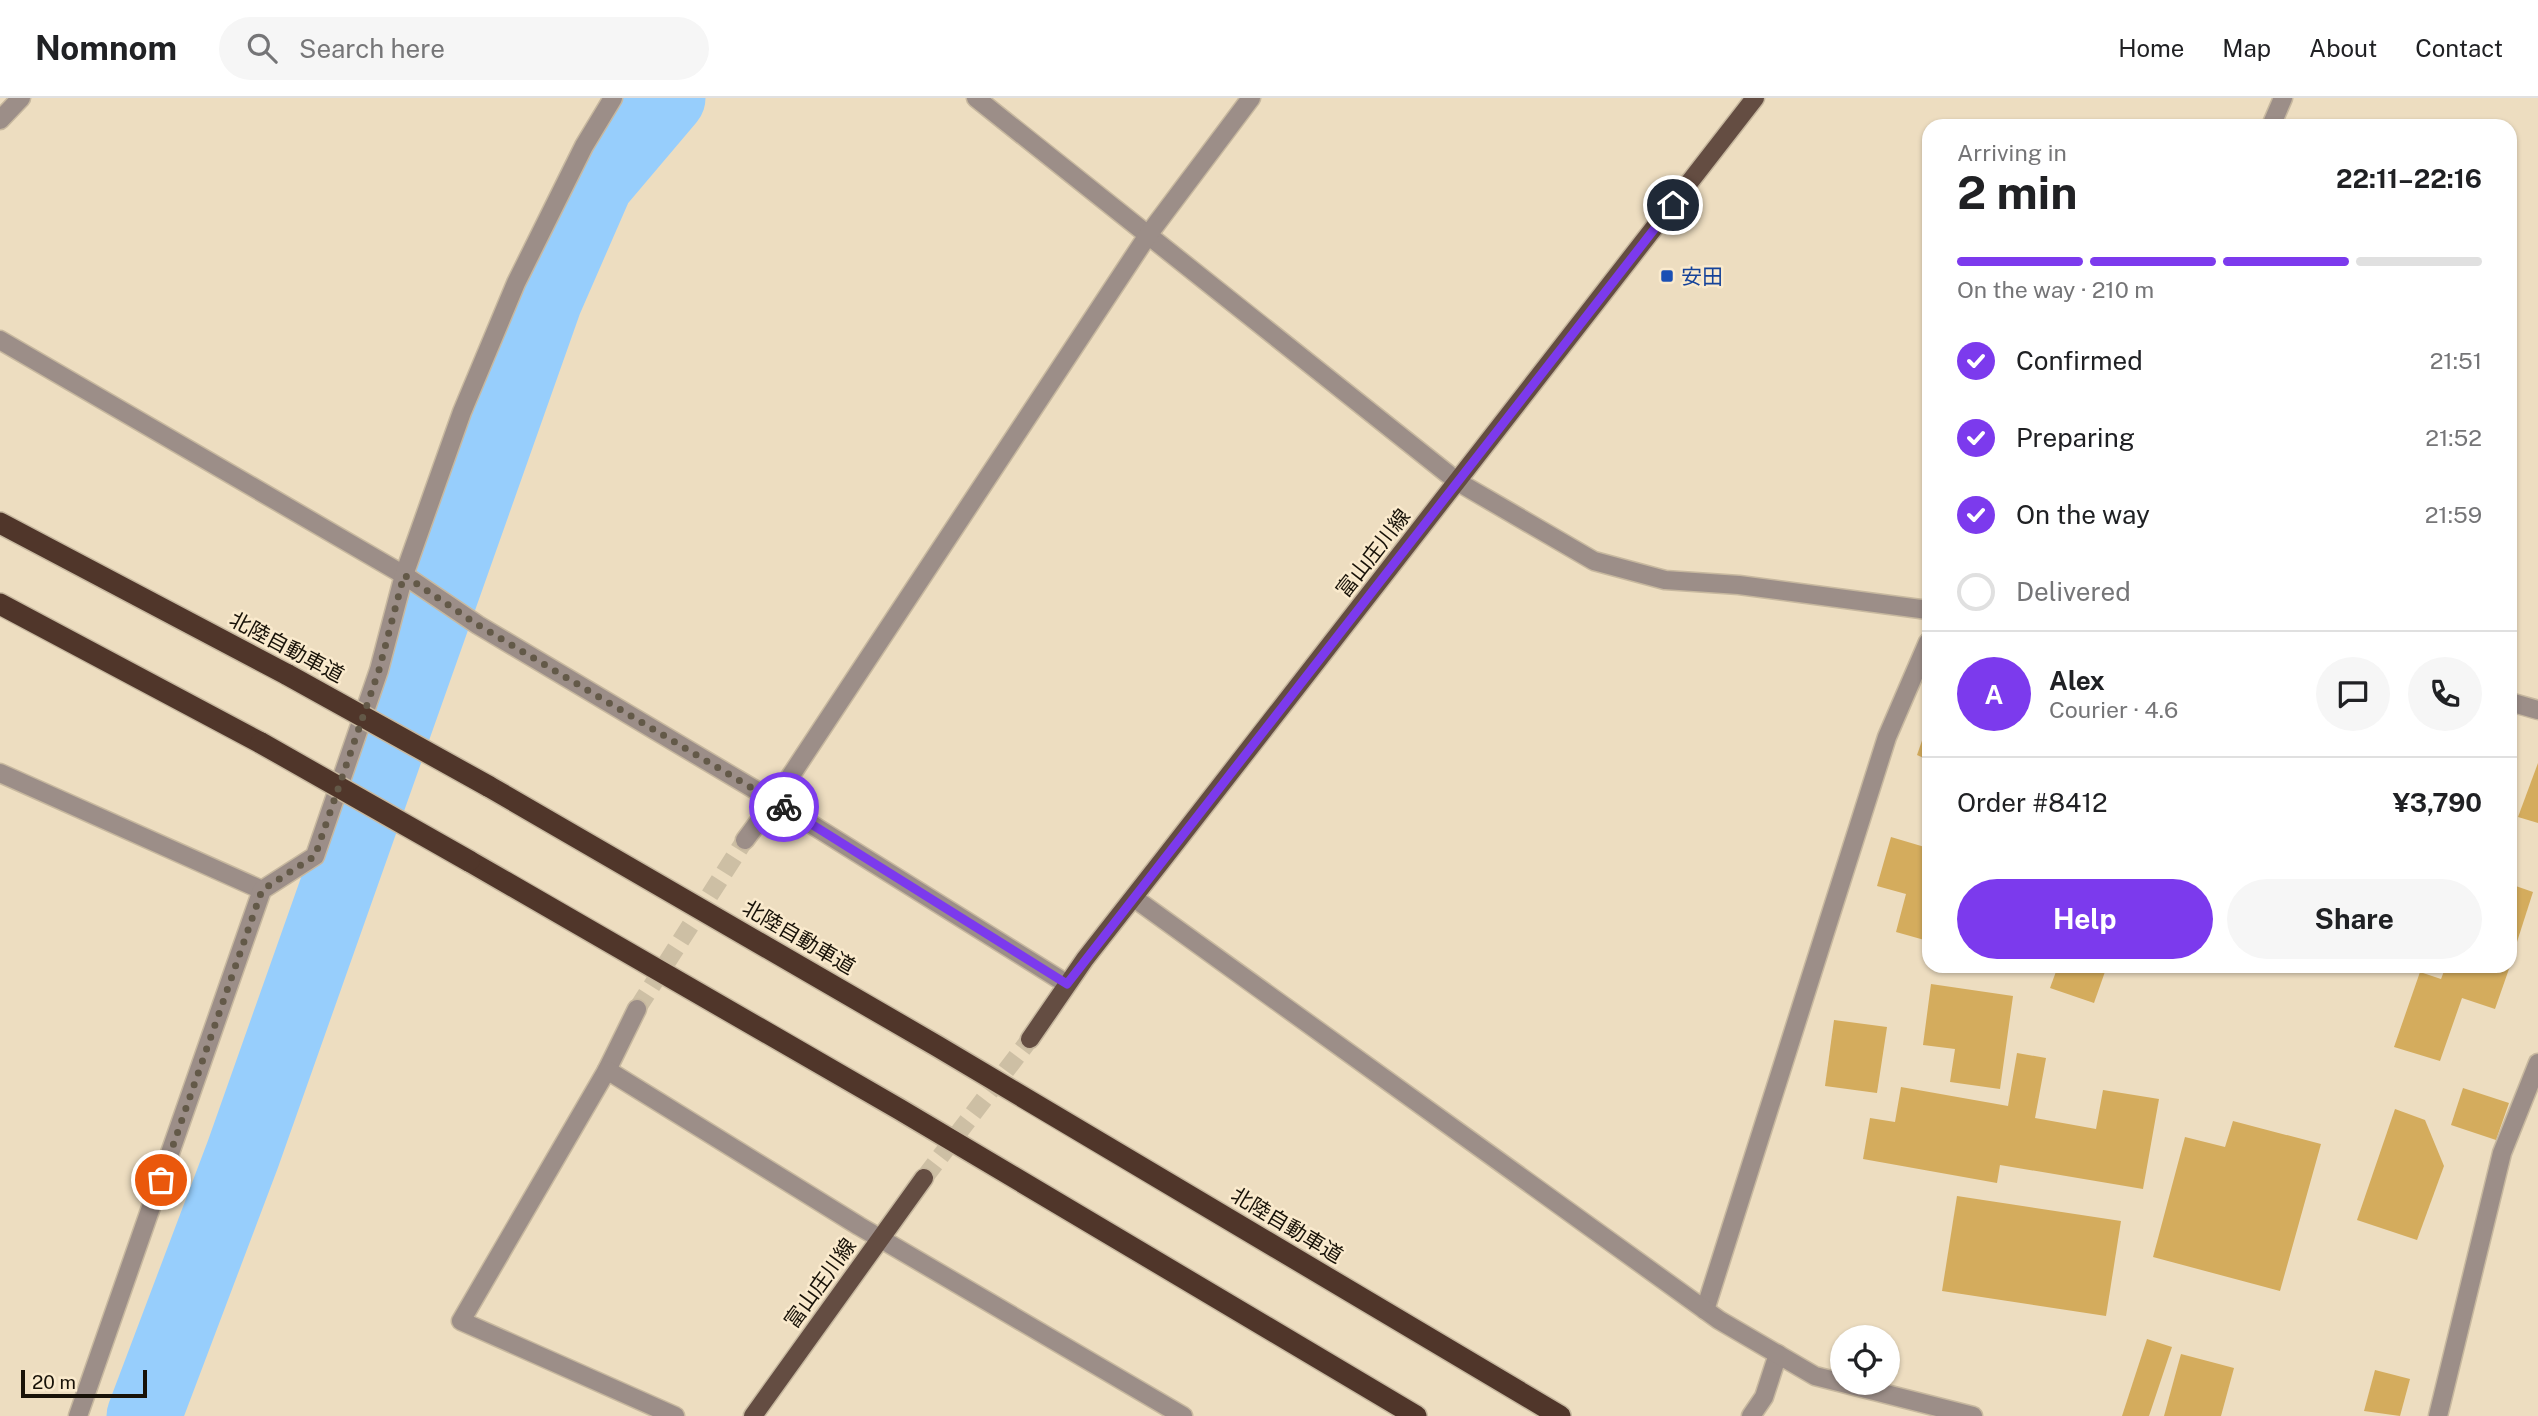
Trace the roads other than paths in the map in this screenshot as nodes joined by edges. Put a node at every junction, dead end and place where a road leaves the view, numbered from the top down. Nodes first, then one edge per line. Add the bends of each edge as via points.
1 (21, 98) edge
2 (613, 98) edge
3 (976, 98) edge
4 (1251, 98) edge
5 (1755, 98) edge
6 (2283, 98) edge
7 (2274, 119) edge
8 (0, 120) edge
9 (1148, 235) junction
10 (0, 340) edge
11 (1458, 482) junction
12 (0, 523) edge
13 (410, 581) junction
14 (0, 604) edge
15 (1922, 609) edge
16 (1922, 656) edge
17 (2517, 704) edge
18 (2538, 710) edge
19 (0, 773) edge
20 (774, 801) junction
21 (745, 840) tunnel mouth
22 (262, 890) junction
23 (1134, 898) junction
24 (1067, 984) junction
25 (637, 1009) tunnel mouth
26 (1030, 1039) tunnel mouth
27 (2538, 1063) edge
28 (607, 1070) junction
29 (924, 1178) tunnel mouth
30 (881, 1237) junction
31 (1705, 1310) junction
32 (1778, 1354) junction
33 (78, 1416) edge
34 (675, 1416) edge
35 (753, 1416) edge
36 (1183, 1416) edge
37 (1416, 1416) edge
38 (1560, 1416) edge
39 (1751, 1416) edge
40 (1973, 1416) edge
41 (2438, 1416) edge

1 - 8 street
2 - 13 street via 516,283 462,412
3 - 9 street
4 - 9 street
5 - 11 main road, 富山庄川線
6 - 7 street
9 - 11 street
9 - 20 street
10 - 13 street
11 - 15 street via 1594,561 1665,580
11 - 23 main road, 富山庄川線
12 - 38 highway, 北陸自動車道, bridge via 288,674 488,786
13 - 20 street
13 - 22 street via 315,856
14 - 37 highway, bridge via 261,743 469,861
16 - 31 street via 1887,737
17 - 18 street
19 - 22 street
20 - 21 street
20 - 24 street
22 - 33 street
23 - 24 main road, 富山庄川線
23 - 31 street
24 - 26 main road, 富山庄川線
25 - 28 street
27 - 41 street via 2502,1153
28 - 30 street
28 - 34 street via 461,1321
29 - 30 main road, 富山庄川線
30 - 35 main road, 富山庄川線
30 - 36 street
31 - 32 street
32 - 39 street via 1764,1397
32 - 40 street via 1815,1376

